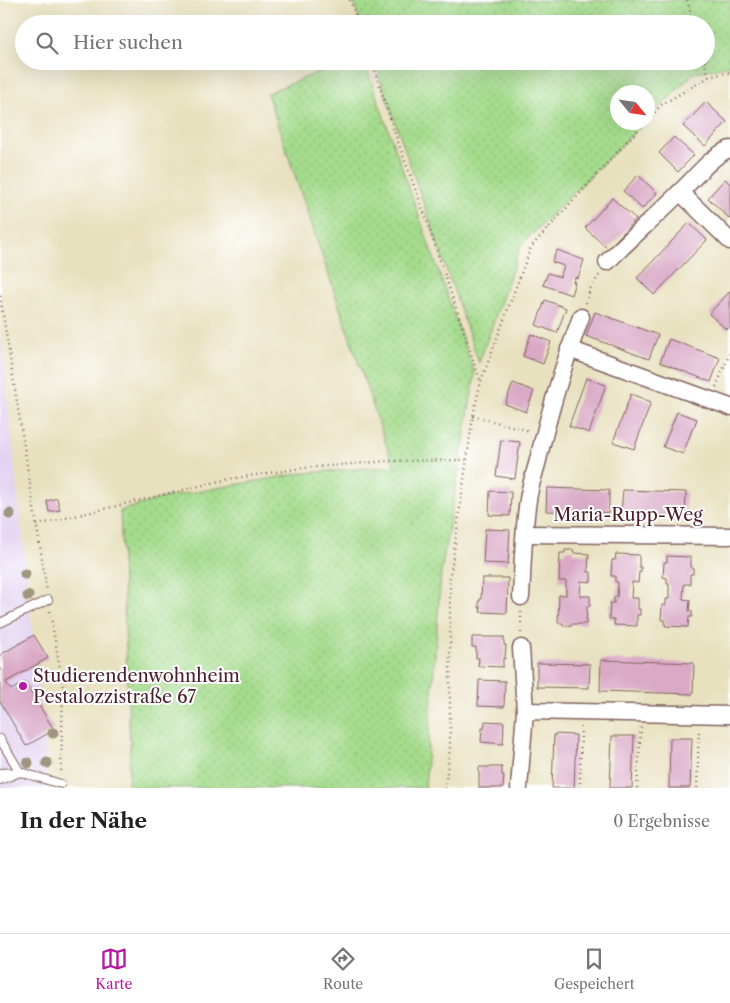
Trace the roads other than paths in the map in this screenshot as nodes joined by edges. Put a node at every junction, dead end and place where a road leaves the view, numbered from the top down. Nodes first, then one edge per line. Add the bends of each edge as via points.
1 (730, 149) edge
2 (680, 192) junction
3 (730, 242) edge
4 (607, 262) road end
5 (581, 317) road end
6 (569, 350) junction
7 (730, 407) edge
8 (525, 534) junction
9 (730, 536) edge
10 (521, 597) road end
11 (48, 600) road end
12 (0, 623) edge
13 (521, 648) road end
14 (525, 711) junction
15 (730, 715) edge
16 (0, 739) edge
17 (20, 772) junction
18 (0, 773) edge
19 (0, 780) edge
20 (61, 784) road end
21 (519, 788) edge

1 - 2 street via 705,166
2 - 3 street
2 - 4 street
5 - 6 street, Maria-Rupp-Weg
6 - 7 street
6 - 8 street, Maria-Rupp-Weg via 543,435 529,495
8 - 9 street, Maria-Rupp-Weg
8 - 10 street, Maria-Rupp-Weg
11 - 12 lane
13 - 14 street
14 - 15 street
14 - 21 street
16 - 17 lane
17 - 18 lane
17 - 19 lane
17 - 20 lane

